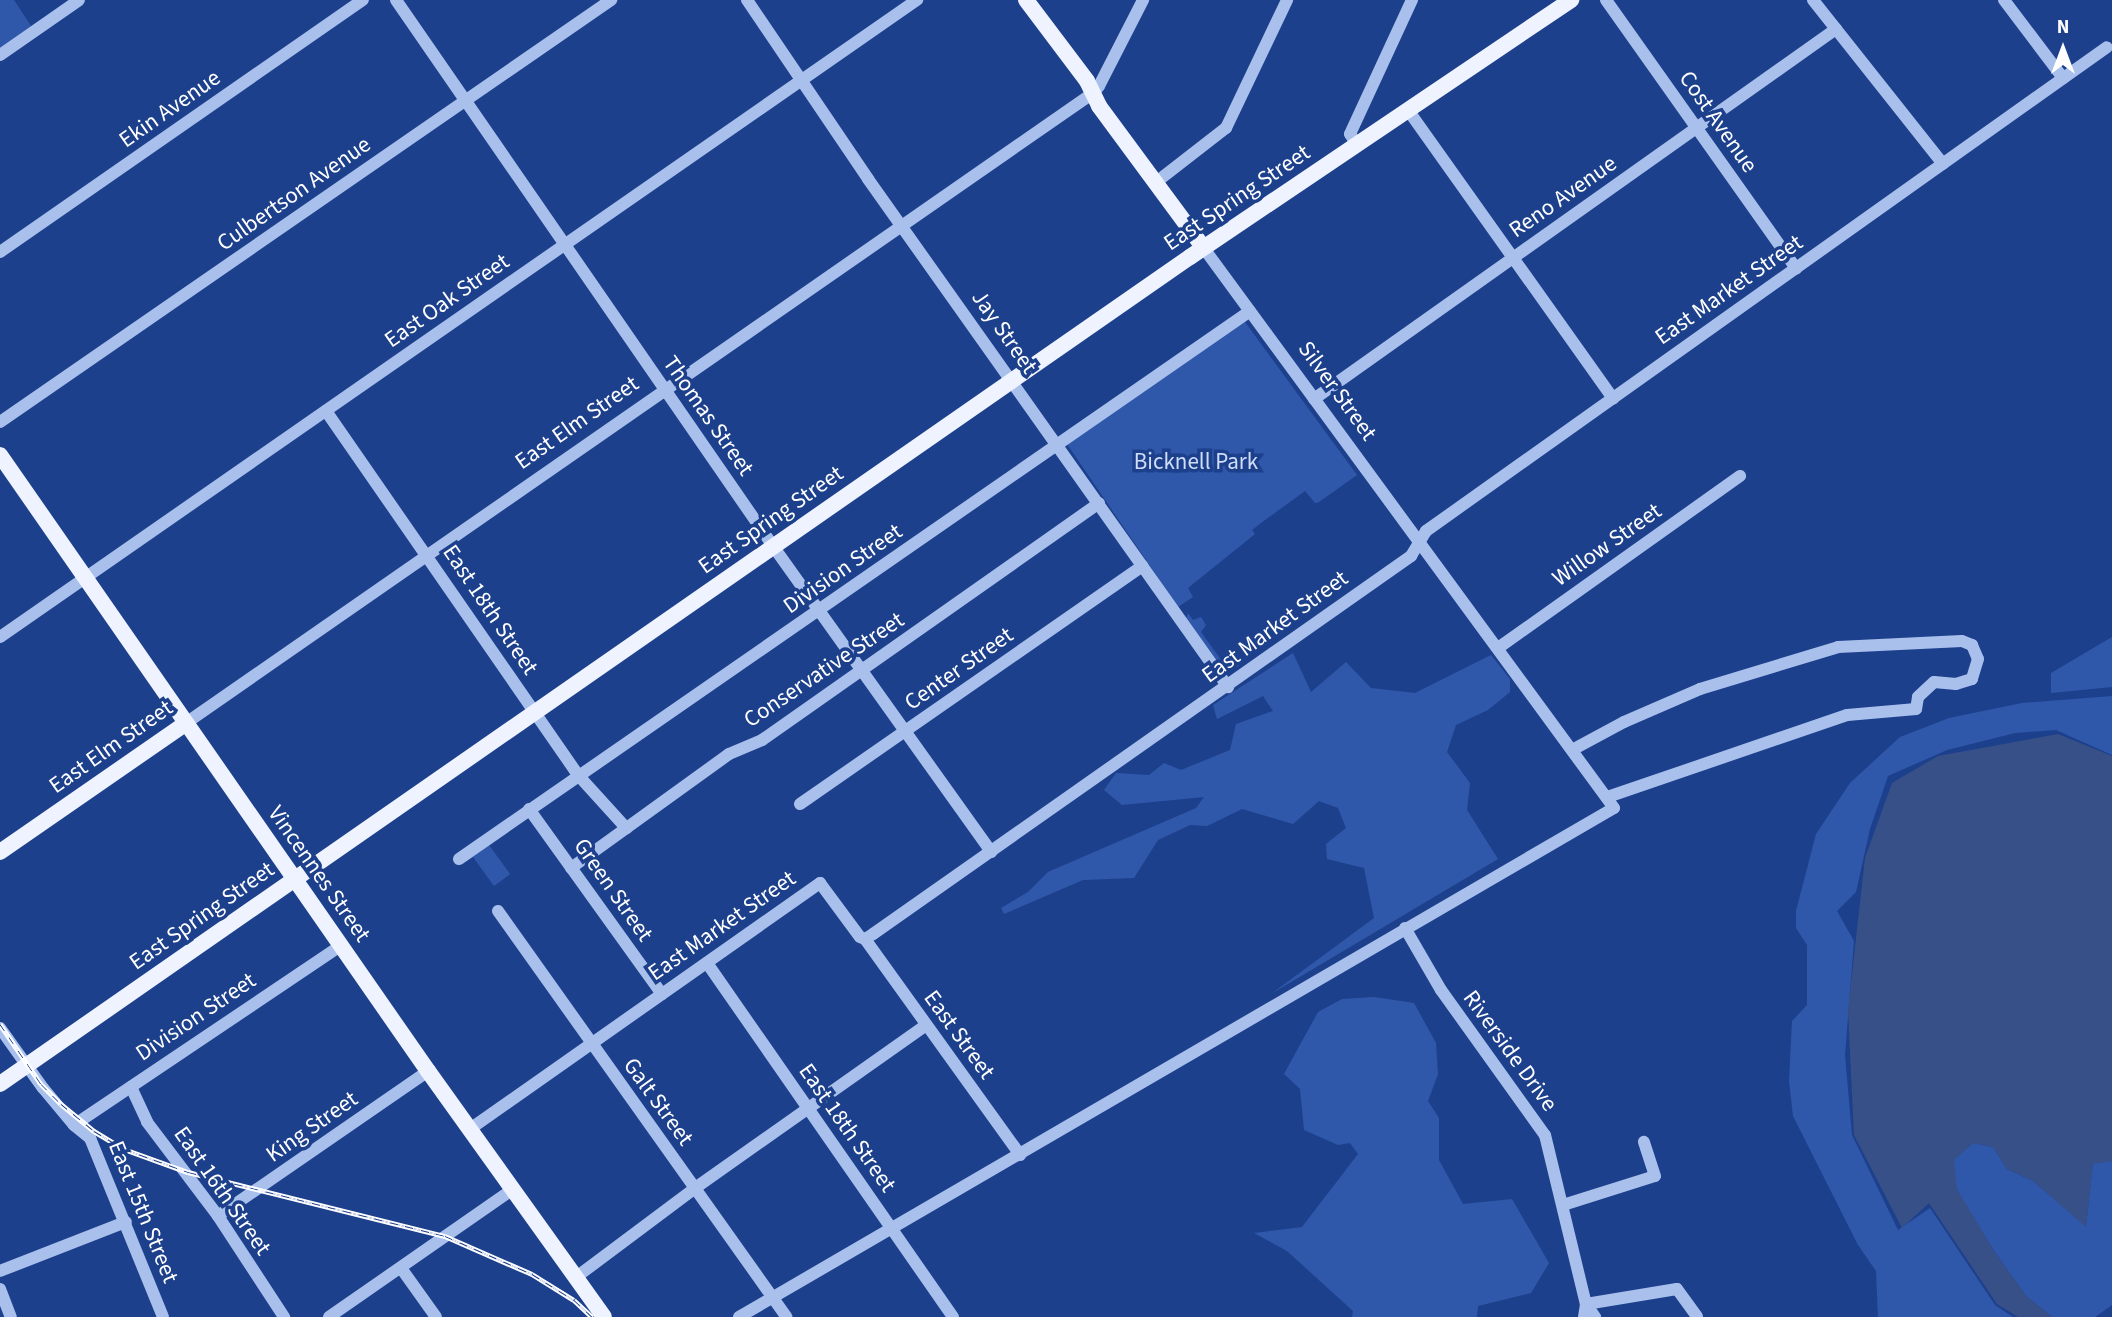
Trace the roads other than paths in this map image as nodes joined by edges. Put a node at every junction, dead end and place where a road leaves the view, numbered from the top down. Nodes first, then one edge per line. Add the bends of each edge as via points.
1 (79, 0) edge
2 (363, 0) edge
3 (396, 0) edge
4 (611, 0) edge
5 (747, 0) edge
6 (917, 0) edge
7 (1026, 0) edge
8 (1143, 0) edge
9 (1287, 0) edge
10 (1412, 0) edge
11 (1571, 0) edge
12 (1606, 0) edge
13 (1813, 0) edge
14 (2004, 0) edge
15 (1836, 29) junction
16 (2107, 47) dead end
17 (0, 55) edge
18 (2063, 78) junction
19 (801, 81) junction
20 (1093, 93) junction
21 (465, 103) junction
22 (1408, 110) junction
23 (1696, 128) junction
24 (1357, 145) junction
25 (1943, 164) junction
26 (1155, 183) junction
27 (902, 225) junction
28 (564, 245) junction
29 (1203, 247) junction
30 (0, 252) edge
31 (1513, 258) junction
32 (1796, 268) junction
33 (1250, 311) junction
34 (1012, 379) junction
35 (665, 390) junction
36 (1613, 398) junction
37 (1314, 399) junction
38 (326, 411) junction
39 (0, 422) edge
40 (1057, 445) junction
41 (0, 455) edge
42 (1740, 476) dead end
43 (1098, 503) junction
44 (1419, 542) junction
45 (773, 546) junction
46 (427, 555) junction
47 (1143, 566) junction
48 (85, 577) junction
49 (819, 611) junction
50 (0, 637) edge
51 (1498, 648) junction
52 (863, 670) junction
53 (1228, 687) junction
54 (534, 713) junction
55 (186, 723) junction
56 (906, 731) junction
57 (1572, 750) junction
58 (578, 775) junction
59 (1610, 802) junction
60 (800, 804) dead end
61 (529, 810) junction
62 (626, 828) junction
63 (0, 852) edge
64 (991, 852) junction
65 (459, 859) dead end
66 (571, 867) junction
67 (296, 879) junction
68 (498, 911) dead end
69 (1405, 928) junction
70 (865, 939) junction
71 (342, 944) junction
72 (706, 962) junction
73 (662, 994) junction
74 (925, 1026) junction
75 (0, 1028) edge
76 (590, 1044) junction
77 (26, 1066) junction
78 (428, 1070) junction
79 (0, 1084) edge
80 (131, 1087) junction
81 (809, 1109) junction
82 (74, 1125) junction
83 (470, 1129) junction
84 (1644, 1142) dead end
85 (1020, 1155) junction
86 (694, 1189) junction
87 (512, 1190) junction
88 (1563, 1205) junction
89 (219, 1216) junction
90 (126, 1223) junction
91 (889, 1229) junction
92 (401, 1268) junction
93 (0, 1271) edge
94 (575, 1278) junction
95 (0, 1289) edge
96 (772, 1298) junction
97 (1585, 1310) edge
98 (11, 1317) edge
99 (163, 1317) edge
100 (284, 1317) edge
101 (329, 1317) edge
102 (436, 1317) edge
103 (604, 1317) edge
104 (738, 1317) edge
105 (786, 1317) edge
106 (953, 1317) edge
107 (1595, 1317) edge
108 (1697, 1317) edge

1 - 17 street
2 - 30 street, Ekin Avenue
3 - 21 street, Thomas Street
4 - 21 street, Culbertson Avenue
5 - 19 street, Jay Street
6 - 19 street, East Oak Street
7 - 20 main road, Silver Street
8 - 20 street, East Elm Street
9 - 26 street via 1226,128
10 - 24 street via 1350,134
11 - 22 main road, East Spring Street
12 - 23 street, Cost Avenue
13 - 15 street
14 - 18 street
15 - 23 street, Reno Avenue
15 - 25 street
16 - 18 street, East Market Street
18 - 25 street, East Market Street
19 - 27 street, Jay Street
19 - 28 street, East Oak Street
20 - 26 main road, Silver Street
20 - 27 street, East Elm Street
21 - 28 street, Thomas Street
21 - 39 street, Culbertson Avenue
22 - 24 main road, East Spring Street
22 - 31 street
23 - 31 street, Reno Avenue
23 - 32 street, Cost Avenue
24 - 29 main road, East Spring Street
25 - 32 street, East Market Street
26 - 29 main road, Silver Street
27 - 34 street, Jay Street
27 - 35 street, East Elm Street
28 - 35 street, Thomas Street
28 - 38 street, East Oak Street
29 - 33 street, Silver Street
29 - 34 main road, East Spring Street
31 - 36 street
31 - 37 street, Reno Avenue
32 - 36 street, East Market Street
33 - 37 street, Silver Street
33 - 40 street, Division Street
34 - 40 street, Jay Street
34 - 45 main road, East Spring Street
35 - 45 street, Thomas Street
35 - 46 street, East Elm Street
36 - 44 street, East Market Street via 1426,531
37 - 44 street, Silver Street
38 - 46 street, East 18th Street
38 - 48 street, East Oak Street
40 - 43 street, Jay Street
40 - 49 street, Division Street
41 - 48 main road, Vincennes Street
42 - 51 street, Willow Street
43 - 47 street, Jay Street
43 - 52 street, Conservative Street
44 - 51 street, Silver Street
44 - 53 street, East Market Street via 1410,556
45 - 49 street, Thomas Street
45 - 54 main road, East Spring Street
46 - 54 street, East 18th Street
46 - 55 street, East Elm Street
47 - 53 street, Jay Street
47 - 56 street, Center Street
48 - 50 street, East Oak Street
48 - 55 main road, Vincennes Street
49 - 52 street, Thomas Street
49 - 58 street, Division Street
51 - 57 street, Silver Street
52 - 56 street, Thomas Street
52 - 62 street, Conservative Street via 762,740 723,758
53 - 64 street, East Market Street
54 - 58 street, East 18th Street
54 - 67 main road, East Spring Street
55 - 63 main road, East Elm Street
55 - 67 main road, Vincennes Street
56 - 60 street, Center Street
56 - 64 street, Thomas Street
57 - 59 street, Silver Street
57 - 59 street via 1700,689 1838,647 1962,641 1972,645 1978,659 1972,679 1956,684 1934,682 1918,697 1916,709 1847,715
58 - 61 street, Division Street
58 - 62 street, East 18th Street
59 - 69 street
61 - 65 street, Division Street
61 - 66 street, Green Street
62 - 66 street, Conservative Street
64 - 70 street, East Market Street
66 - 73 street, Green Street
67 - 71 main road, Vincennes Street
67 - 77 main road, East Spring Street
68 - 76 street, Galt Street
69 - 85 street
69 - 88 street, Riverside Drive via 1441,990 1545,1135
70 - 72 street, East Market Street via 853,930 820,883
70 - 74 street, East Street
71 - 78 main road, Vincennes Street
71 - 80 street, Division Street
72 - 73 street, East Market Street
72 - 81 street, East 18th Street
73 - 76 street, East Market Street
74 - 81 street
74 - 85 street, East Street
75 - 77 street, East 15th Street
76 - 83 street, East Market Street
76 - 86 street, Galt Street
77 - 79 main road, East Spring Street
77 - 82 street, East 15th Street
78 - 83 main road, Vincennes Street
78 - 89 street, King Street
80 - 82 street, Division Street
80 - 89 street, East 16th Street via 147,1122
81 - 86 street
81 - 91 street, East 18th Street
82 - 90 street, East 15th Street via 90,1138
83 - 87 main road, Vincennes Street
84 - 88 street via 1655,1175
85 - 91 street
86 - 94 street
86 - 96 street, Galt Street
87 - 92 street
87 - 94 main road, Vincennes Street
88 - 97 street, Riverside Drive
89 - 100 street, East 16th Street
90 - 93 street
90 - 99 street, East 15th Street
91 - 96 street
91 - 106 street, East 18th Street
92 - 101 street
92 - 102 street
94 - 103 main road, Vincennes Street
95 - 98 street
96 - 104 street
96 - 105 street, Galt Street
97 - 107 street
97 - 108 street via 1677,1289

